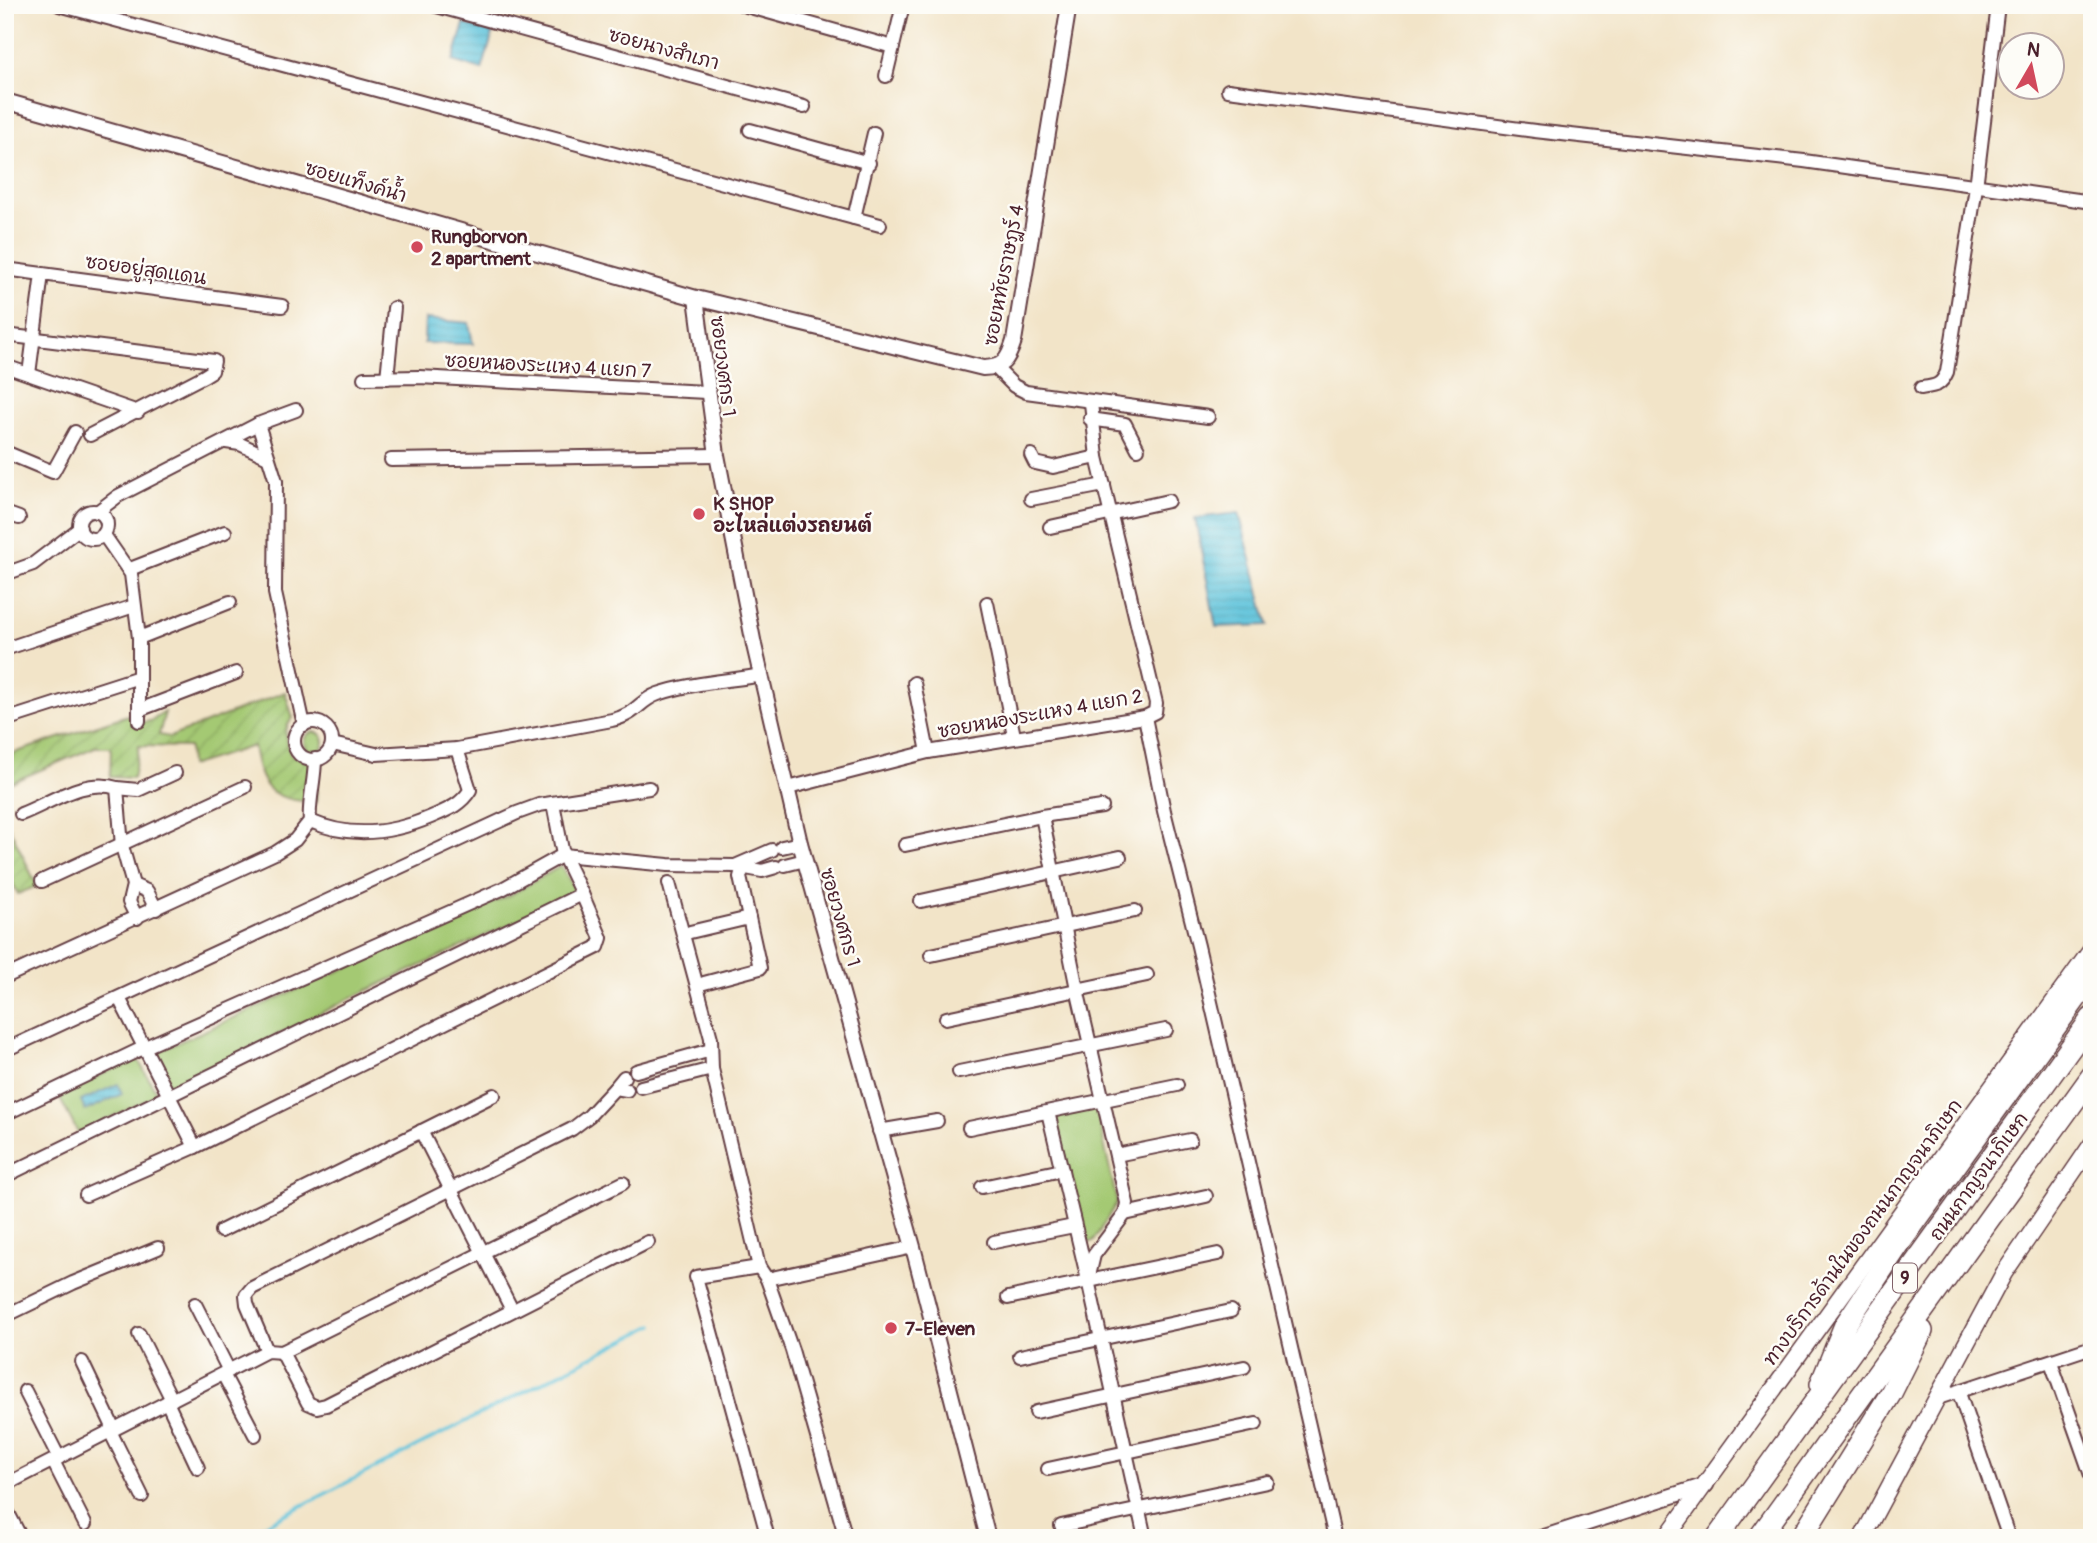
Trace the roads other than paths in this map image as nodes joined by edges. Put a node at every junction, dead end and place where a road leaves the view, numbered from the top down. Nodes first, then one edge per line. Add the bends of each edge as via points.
1 (59, 5) edge
2 (433, 5) edge
3 (743, 5) edge
4 (903, 5) edge
5 (1069, 5) edge
6 (1998, 5) edge
7 (893, 47) junction
8 (886, 76) dead end
9 (1228, 90) dead end
10 (5, 101) edge
11 (804, 107) dead end
12 (750, 130) dead end
13 (874, 133) dead end
14 (869, 163) junction
15 (1976, 187) junction
16 (2092, 202) edge
17 (853, 218) junction
18 (880, 225) dead end
19 (5, 269) edge
20 (42, 274) junction
21 (696, 298) junction
22 (282, 306) dead end
23 (394, 307) dead end
24 (5, 335) edge
25 (33, 338) junction
26 (5, 366) edge
27 (996, 368) junction
28 (29, 374) junction
29 (364, 378) dead end
30 (387, 378) junction
31 (1921, 388) dead end
32 (706, 392) junction
33 (1091, 403) junction
34 (296, 410) dead end
35 (138, 412) junction
36 (1208, 417) dead end
37 (1090, 419) junction
38 (258, 424) junction
39 (75, 432) dead end
40 (90, 435) dead end
41 (225, 442) junction
42 (1138, 449) dead end
43 (5, 452) edge
44 (717, 455) junction
45 (1031, 455) dead end
46 (268, 457) junction
47 (1097, 457) junction
48 (391, 460) dead end
49 (1104, 485) junction
50 (1031, 499) dead end
51 (1168, 501) dead end
52 (97, 512) junction
53 (1110, 512) junction
54 (5, 513) edge
55 (19, 518) dead end
56 (1050, 527) dead end
57 (80, 528) junction
58 (225, 532) dead end
59 (101, 537) junction
60 (130, 569) junction
61 (5, 574) edge
62 (230, 602) dead end
63 (987, 603) dead end
64 (134, 606) junction
65 (139, 638) junction
66 (5, 649) edge
67 (236, 673) dead end
68 (762, 675) junction
69 (139, 677) junction
70 (914, 683) dead end
71 (1146, 716) junction
72 (5, 720) edge
73 (304, 725) junction
74 (1014, 736) junction
75 (332, 744) junction
76 (457, 749) junction
77 (929, 752) junction
78 (315, 760) junction
79 (176, 773) dead end
80 (245, 787) dead end
81 (117, 788) junction
82 (649, 788) dead end
83 (788, 788) junction
84 (553, 803) junction
85 (1102, 807) dead end
86 (21, 814) dead end
87 (1042, 816) junction
88 (310, 821) junction
89 (800, 843) junction
90 (905, 845) dead end
91 (122, 846) junction
92 (563, 855) junction
93 (1120, 857) dead end
94 (805, 860) junction
95 (739, 867) junction
96 (1055, 869) junction
97 (43, 881) dead end
98 (668, 883) dead end
99 (133, 885) junction
100 (582, 894) junction
101 (921, 901) dead end
102 (156, 909) junction
103 (1135, 911) dead end
104 (137, 918) junction
105 (749, 918) junction
106 (1066, 925) junction
107 (690, 932) dead end
108 (2092, 949) edge
109 (931, 955) dead end
110 (1147, 975) dead end
111 (2092, 976) edge
112 (5, 977) edge
113 (704, 983) dead end
114 (1077, 989) junction
115 (2092, 990) edge
116 (118, 998) junction
117 (2065, 1014) junction
118 (946, 1018) dead end
119 (2092, 1018) edge
120 (1166, 1030) dead end
121 (1090, 1044) junction
122 (143, 1048) junction
123 (5, 1050) edge
124 (710, 1050) junction
125 (712, 1069) junction
126 (636, 1071) dead end
127 (959, 1072) dead end
128 (2092, 1076) edge
129 (622, 1085) dead end
130 (1177, 1085) dead end
131 (641, 1087) dead end
132 (494, 1095) dead end
133 (169, 1097) junction
134 (1103, 1100) junction
135 (1048, 1112) junction
136 (5, 1114) edge
137 (937, 1121) dead end
138 (968, 1128) dead end
139 (421, 1130) junction
140 (879, 1131) junction
141 (1190, 1140) dead end
142 (2092, 1144) edge
143 (195, 1147) junction
144 (1116, 1155) junction
145 (1062, 1170) junction
146 (5, 1176) edge
147 (623, 1183) dead end
148 (982, 1187) dead end
149 (451, 1192) junction
150 (86, 1195) dead end
151 (1206, 1196) dead end
152 (1125, 1214) junction
153 (1074, 1226) junction
154 (221, 1231) dead end
155 (648, 1242) dead end
156 (994, 1242) dead end
157 (913, 1247) junction
158 (158, 1248) dead end
159 (484, 1253) junction
160 (1218, 1254) dead end
161 (759, 1267) junction
162 (1952, 1273) junction
163 (767, 1279) junction
164 (1087, 1280) junction
165 (1008, 1298) dead end
166 (195, 1304) dead end
167 (512, 1310) junction
168 (1231, 1311) dead end
169 (5, 1316) edge
170 (139, 1334) dead end
171 (1102, 1338) junction
172 (2092, 1347) edge
173 (267, 1351) junction
174 (282, 1352) junction
175 (1020, 1356) dead end
176 (82, 1362) dead end
177 (2051, 1362) junction
178 (1244, 1367) dead end
179 (226, 1373) junction
180 (24, 1391) dead end
181 (1959, 1392) junction
182 (1113, 1395) junction
183 (1938, 1398) junction
184 (170, 1401) junction
185 (1815, 1404) junction
186 (1036, 1412) dead end
187 (1256, 1424) dead end
188 (112, 1430) junction
189 (255, 1435) dead end
190 (1126, 1451) junction
191 (56, 1460) junction
192 (198, 1468) dead end
193 (1048, 1469) dead end
194 (2092, 1478) edge
195 (1268, 1482) dead end
196 (5, 1485) edge
197 (1706, 1485) junction
198 (142, 1496) dead end
199 (5, 1507) edge
200 (1139, 1510) junction
201 (85, 1524) dead end
202 (1061, 1526) dead end
203 (21, 1538) edge
204 (768, 1538) edge
205 (846, 1538) edge
206 (988, 1538) edge
207 (1145, 1538) edge
208 (1335, 1538) edge
209 (1541, 1538) edge
210 (1666, 1538) edge
211 (1717, 1538) edge
212 (1759, 1538) edge
213 (1801, 1538) edge
214 (1862, 1538) edge
215 (2009, 1538) edge

1 - 17 street
2 - 11 street, ซอยนางสำเภา
3 - 7 street
4 - 7 street
5 - 27 street, ซอยหทัยราษฎร์ 4 via 1014,341 1003,364
6 - 15 street
7 - 8 street
9 - 15 street via 1791,159
10 - 21 street, ซอยแท็งค์น้ำ
12 - 14 street
13 - 14 street
14 - 17 street
15 - 16 street
15 - 31 street via 1947,372 1937,386
17 - 18 street
19 - 20 street, ซอยอยู่สุดแดน
20 - 22 street, ซอยอยู่สุดแดน
20 - 25 street
21 - 27 street, ซอยหทัยราษฎร์ 4
21 - 32 street, ซอยวงศกร 1
23 - 30 street
24 - 25 street
25 - 28 street
25 - 35 street via 214,361 212,371
26 - 28 street
27 - 33 street via 1026,392
28 - 35 street
29 - 30 street, ซอยหนองระแหง 4 แยก 7
30 - 32 street, ซอยหนองระแหง 4 แยก 7
32 - 44 street, ซอยวงศกร 1
33 - 36 street
33 - 37 street, ซอยหนองระแหง 4 แยก 2
34 - 38 street
35 - 40 street
37 - 42 street via 1125,424
37 - 47 street, ซอยหนองระแหง 4 แยก 2
38 - 41 street
38 - 46 street
39 - 43 street via 54,472
41 - 46 street
41 - 52 street via 118,496
44 - 48 street
44 - 68 street, ซอยวงศกร 1
45 - 47 street via 1035,463 1053,467
46 - 73 street via 276,481 275,593
47 - 49 street, ซอยหนองระแหง 4 แยก 2
49 - 50 street
49 - 53 street, ซอยหนองระแหง 4 แยก 2
51 - 53 street
52 - 57 street via 84,515
52 - 59 street via 107,521
53 - 56 street
53 - 71 street, ซอยหนองระแหง 4 แยก 2 via 1156,703 1155,712
54 - 55 street
57 - 59 street via 88,538
57 - 61 street via 33,564
58 - 60 street
59 - 60 street via 104,535
60 - 64 street
62 - 65 street
63 - 74 street
64 - 65 street
64 - 66 street
65 - 69 street
67 - 69 street via 139,716
68 - 76 street via 661,693 628,716 612,720
68 - 83 street, ซอยวงศกร 1
69 - 72 street
70 - 77 street
71 - 74 street, ซอยหนองระแหง 4 แยก 2
71 - 208 street via 1161,799
73 - 75 street via 321,724 330,733
73 - 78 street via 296,734 295,746 303,756
74 - 77 street, ซอยหนองระแหง 4 แยก 2
75 - 76 street via 376,754
75 - 78 street via 326,755
76 - 88 street via 470,790 463,802 391,831 332,831
77 - 83 street, ซอยหนองระแหง 4 แยก 2
78 - 88 street
79 - 81 street via 138,790
80 - 91 street
81 - 86 street via 107,784 83,787
81 - 91 street
82 - 84 street
83 - 89 street, ซอยวงศกร 1
84 - 92 street
84 - 116 street via 517,813
85 - 87 street
87 - 90 street
87 - 96 street
88 - 102 street via 275,853
89 - 94 street, ซอยวงศกร 1
89 - 95 street via 777,848
91 - 97 street
91 - 99 street
92 - 95 street
92 - 100 street
92 - 122 street via 502,888
93 - 96 street
94 - 95 street via 762,871
94 - 140 street, ซอยวงศกร 1
95 - 105 street
96 - 101 street
96 - 106 street
98 - 124 street via 711,1038
99 - 102 street via 147,891
99 - 104 street via 129,902
100 - 133 street
100 - 143 street via 601,938 598,947
102 - 104 street
103 - 106 street
104 - 112 street
105 - 107 street
105 - 113 street via 760,968
106 - 109 street
106 - 114 street
108 - 197 main road, ทางบริการด้านในของถนนกาญจนาภิเษก
110 - 114 street
111 - 117 highway
114 - 118 street
114 - 121 street
115 - 117 highway
116 - 122 street
116 - 123 street
117 - 185 highway via 1845,1325
119 - 185 highway, ถนนกาญจนาภิเษก / 9
120 - 121 street
121 - 127 street
121 - 134 street
122 - 133 street
122 - 136 street
124 - 125 street
124 - 126 street
125 - 131 street
125 - 161 street
128 - 162 highway, ถนนกาญจนาภิเษก / 9
129 - 149 street via 580,1124
130 - 134 street
132 - 139 street
133 - 143 street
133 - 146 street
134 - 135 street
134 - 144 street
135 - 138 street
135 - 145 street
137 - 140 street
139 - 149 street
139 - 154 street
140 - 157 street, ซอยวงศกร 1
141 - 144 street
142 - 183 main road via 2004,1273
143 - 150 street
144 - 152 street via 1127,1203
145 - 148 street
145 - 153 street
147 - 159 street
149 - 159 street
149 - 173 street via 252,1288 246,1295 247,1304
151 - 152 street
152 - 164 street via 1094,1255
153 - 156 street
153 - 164 street
155 - 167 street
157 - 163 street
157 - 206 street, ซอยวงศกร 1
158 - 169 street
159 - 167 street
159 - 174 street
160 - 164 street
161 - 163 street
161 - 204 street via 696,1277
162 - 212 highway, ถนนกาญจนาภิเษก / 9
162 - 213 highway via 1891,1392
163 - 205 street
164 - 165 street
164 - 171 street
166 - 179 street
167 - 174 street via 317,1407 308,1403
168 - 171 street
170 - 184 street
171 - 175 street
171 - 182 street
172 - 177 street
173 - 174 street
173 - 179 street
176 - 188 street
177 - 181 street
177 - 194 street
178 - 182 street
179 - 184 street
179 - 189 street
180 - 191 street
181 - 183 street
181 - 215 street
182 - 186 street
182 - 190 street
183 - 214 main road
184 - 188 street
184 - 192 street
185 - 211 highway, ถนนกาญจนาภิเษก / 9
187 - 190 street
188 - 191 street
188 - 198 street
190 - 193 street
190 - 200 street
191 - 196 street
191 - 201 street
195 - 200 street
197 - 209 street
197 - 210 main road, ทางบริการด้านในของถนนกาญจนาภิเษก
199 - 203 street
200 - 202 street
200 - 207 street

